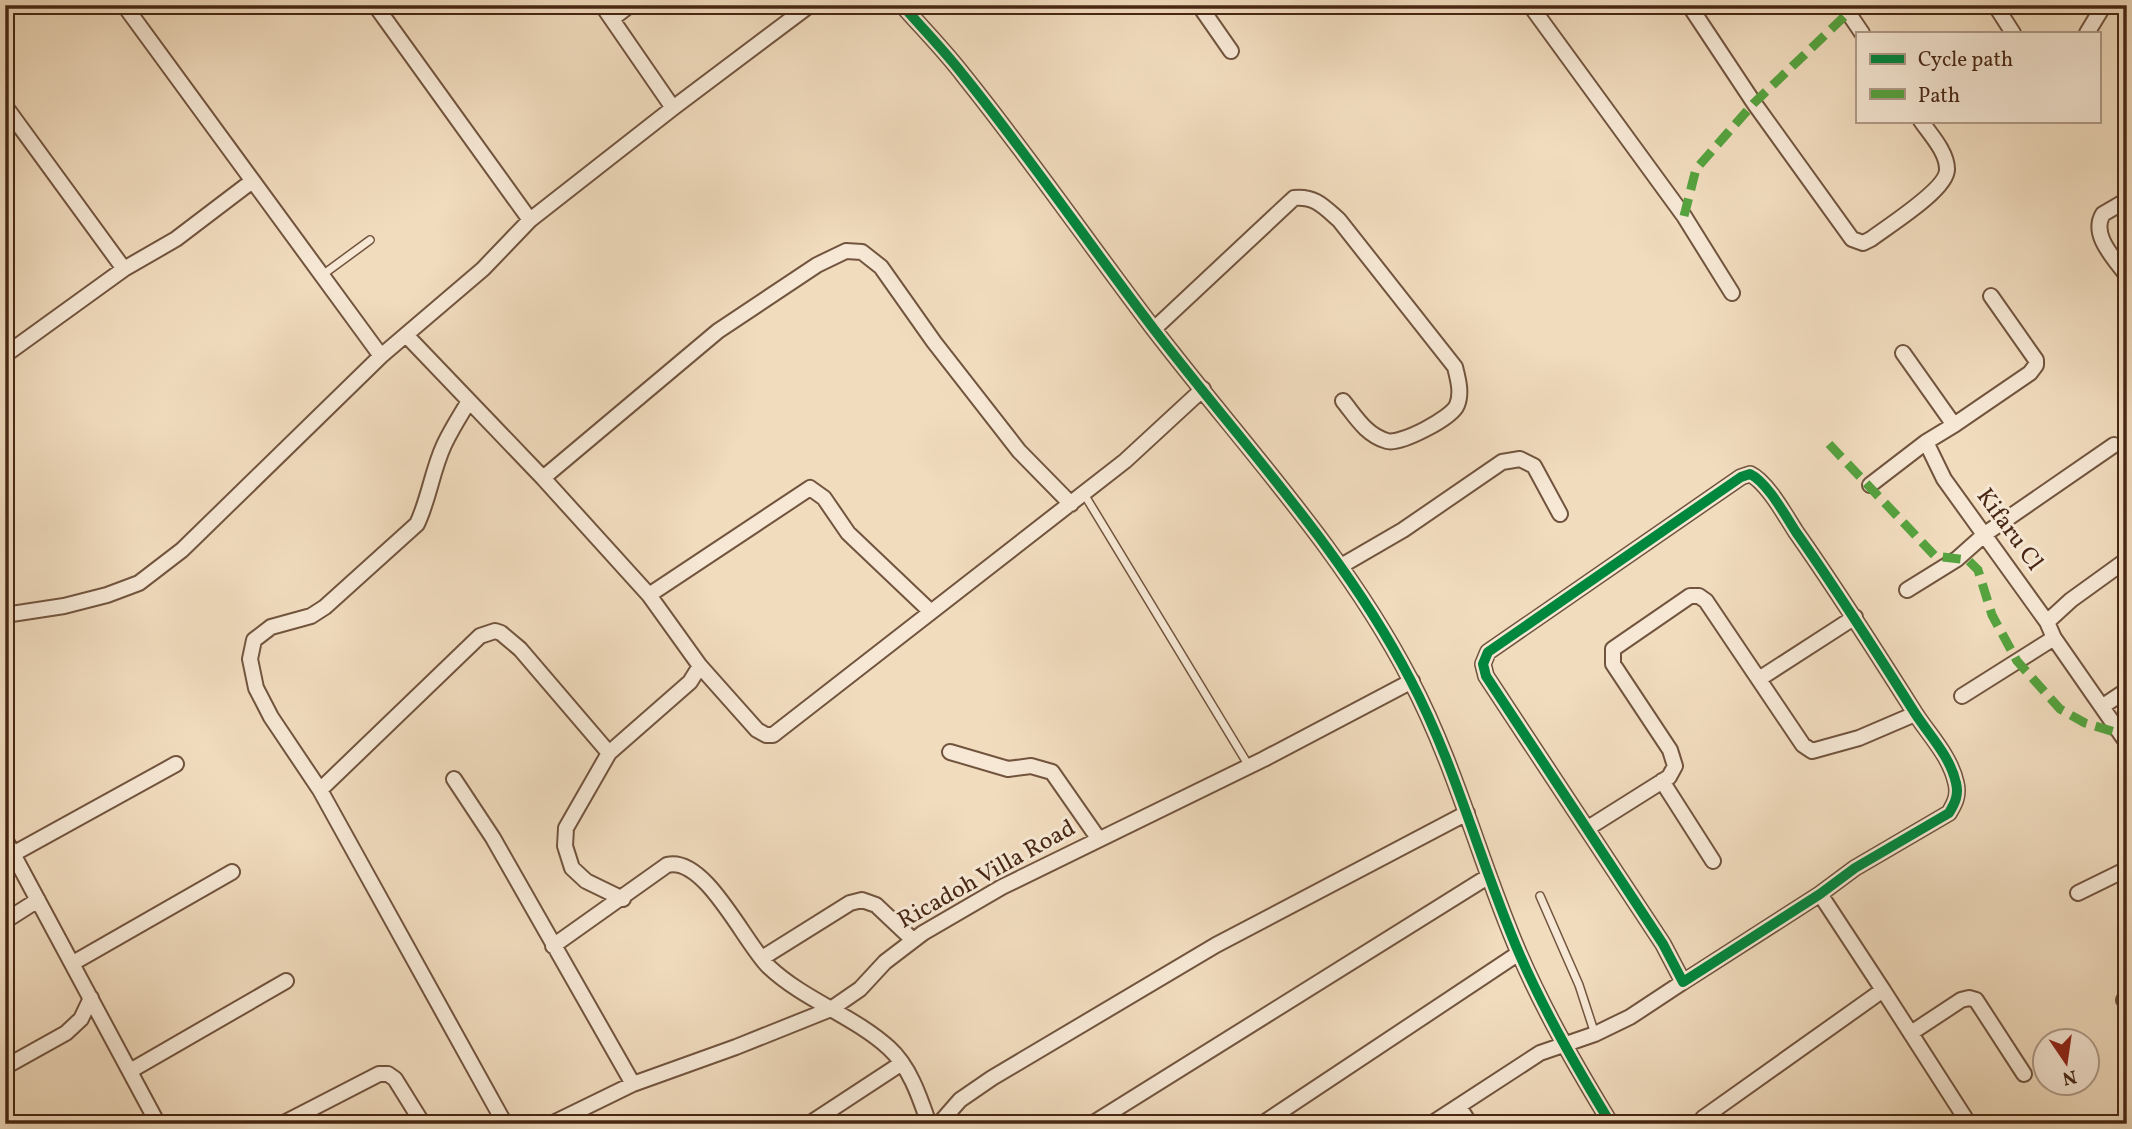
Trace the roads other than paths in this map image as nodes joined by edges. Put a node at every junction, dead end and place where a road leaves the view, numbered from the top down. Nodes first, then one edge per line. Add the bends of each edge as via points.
1 (124, 5) edge
2 (375, 5) edge
3 (602, 5) edge
4 (630, 5) edge
5 (810, 5) edge
6 (902, 5) edge
7 (1199, 5) edge
8 (1530, 5) edge
9 (1689, 5) edge
10 (1843, 5) edge
11 (1995, 5) edge
12 (2104, 5) edge
13 (611, 19) junction
14 (1861, 32) edge
15 (2012, 32) edge
16 (2088, 32) edge
17 (1231, 51) dead end
18 (5, 106) edge
19 (673, 108) junction
20 (1922, 122) edge
21 (251, 182) junction
22 (2127, 200) edge
23 (530, 220) junction
24 (370, 240) dead end
25 (124, 269) junction
26 (320, 276) junction
27 (2127, 276) edge
28 (1732, 293) dead end
29 (1991, 296) dead end
30 (1154, 329) junction
31 (407, 336) junction
32 (1903, 353) dead end
33 (5, 355) edge
34 (381, 356) junction
35 (1203, 389) junction
36 (469, 401) junction
37 (1343, 401) dead end
38 (1954, 425) junction
39 (1926, 442) junction
40 (2114, 445) dead end
41 (543, 478) junction
42 (1870, 485) dead end
43 (1084, 494) junction
44 (1072, 504) junction
45 (1560, 514) dead end
46 (1985, 534) junction
47 (2125, 561) edge
48 (1341, 566) junction
49 (1907, 590) dead end
50 (649, 595) junction
51 (930, 611) junction
52 (5, 615) edge
53 (1855, 617) junction
54 (2047, 622) junction
55 (2054, 638) junction
56 (700, 666) junction
57 (1759, 679) junction
58 (1412, 681) junction
59 (2127, 690) edge
60 (1962, 696) dead end
61 (2103, 706) junction
62 (1915, 714) junction
63 (2127, 743) edge
64 (950, 752) dead end
65 (610, 753) junction
66 (176, 764) dead end
67 (1249, 766) junction
68 (454, 779) dead end
69 (1662, 781) junction
70 (320, 790) junction
71 (1467, 813) junction
72 (1588, 828) junction
73 (1098, 838) junction
74 (5, 839) edge
75 (13, 854) junction
76 (1713, 862) dead end
77 (2127, 869) edge
78 (232, 872) dead end
79 (1489, 876) junction
80 (2078, 893) dead end
81 (1820, 894) junction
82 (1541, 896) dead end
83 (623, 898) junction
84 (38, 900) junction
85 (5, 921) edge
86 (913, 940) junction
87 (553, 946) junction
88 (1519, 953) junction
89 (762, 958) junction
90 (73, 962) junction
91 (286, 981) dead end
92 (1683, 982) junction
93 (1883, 990) junction
94 (91, 998) junction
95 (831, 1009) junction
96 (1910, 1033) junction
97 (1595, 1034) junction
98 (1563, 1046) junction
99 (902, 1063) junction
100 (5, 1067) edge
101 (130, 1071) junction
102 (2024, 1074) dead end
103 (633, 1084) junction
104 (1459, 1107) junction
105 (158, 1124) edge
106 (282, 1124) edge
107 (423, 1124) edge
108 (505, 1124) edge
109 (551, 1124) edge
110 (809, 1124) edge
111 (929, 1124) edge
112 (939, 1124) edge
113 (1092, 1124) edge
114 (1262, 1124) edge
115 (1431, 1124) edge
116 (1470, 1124) edge
117 (1611, 1124) edge
118 (1701, 1124) edge
119 (1969, 1124) edge

1 - 21 street
2 - 23 street
3 - 13 street
4 - 13 street
5 - 19 street
6 - 30 street via 962,74
7 - 17 street
8 - 28 street via 1685,216
9 - 20 street via 1852,239 1863,243 1871,239 1932,193 1947,175 1943,153
10 - 14 street
11 - 15 street
12 - 16 street
13 - 19 street
18 - 25 street
19 - 23 street
21 - 25 street via 176,239
21 - 26 street
22 - 27 street via 2103,214 2098,227
23 - 31 street
24 - 26 lane
25 - 33 street
26 - 34 street
29 - 38 street via 2036,365
30 - 35 street
30 - 37 street via 1294,198 1306,197 1339,220 1455,367 1459,380 1457,406 1449,416 1390,442 1370,434
31 - 34 street
31 - 36 street
32 - 38 street
34 - 52 street via 182,550 139,583 64,606
35 - 43 street
35 - 48 street
36 - 41 street
36 - 70 street via 444,445 417,524 326,607 271,627 254,640 250,659 256,688
38 - 39 street
39 - 42 street
39 - 46 street, Kifaru Cl via 1944,479
40 - 46 street
41 - 44 street via 718,331 846,251 862,252 881,267 1019,451
41 - 50 street
43 - 44 street
43 - 67 lane
44 - 51 street
45 - 48 street via 1534,466 1520,458 1502,462
46 - 49 street via 1957,559
46 - 54 street, Kifaru Cl
47 - 54 street
48 - 58 street
50 - 51 street via 810,488 824,498 848,533
50 - 56 street
51 - 56 street via 773,735 757,730
53 - 57 street
53 - 62 street
53 - 72 street via 1771,495 1750,474 1673,522 1488,652 1483,664 1486,676
54 - 55 street, Kifaru Cl
55 - 60 street
55 - 61 street, Kifaru Cl
56 - 65 street via 682,690
57 - 62 street via 1803,745 1812,751
57 - 69 street via 1699,596 1690,596 1613,649 1613,664 1670,750 1675,766
58 - 67 street, Ricadoh Villa Road
58 - 71 street
59 - 61 street
61 - 63 street, Kifaru Cl
62 - 81 street via 1944,754 1957,798 1949,813
64 - 73 street via 1008,769 1031,766 1052,772
65 - 70 street via 520,649 495,631 480,636
65 - 83 street via 566,828 565,846 572,868 586,881
66 - 75 street
67 - 73 street, Ricadoh Villa Road
68 - 87 street
69 - 72 street
69 - 76 street
70 - 108 street
71 - 79 street
71 - 112 street via 1216,944 992,1078 960,1100
72 - 92 street
73 - 86 street, Ricadoh Villa Road
74 - 75 street
75 - 84 street
77 - 80 street
78 - 90 street
79 - 88 street
79 - 113 street
81 - 92 street
81 - 93 street
82 - 97 lane
83 - 87 street
83 - 89 street via 667,865 689,868 714,891
84 - 85 street
84 - 90 street
86 - 89 street via 876,905 862,900
86 - 95 street, Ricadoh Villa Road
87 - 103 street
88 - 98 street
88 - 114 street
89 - 95 street
90 - 94 street
91 - 101 street
92 - 97 street
93 - 96 street
93 - 118 street via 1703,1118
94 - 100 street via 81,1019 66,1033
94 - 101 street
95 - 99 street via 889,1048
95 - 103 street, Ricadoh Villa Road
96 - 102 street via 1961,1000 1976,1000
96 - 119 street
97 - 98 street
98 - 104 street via 1540,1053
98 - 117 street
99 - 110 street
99 - 111 street
101 - 105 street
103 - 109 street, Ricadoh Villa Road
104 - 115 street
104 - 116 street
106 - 107 street via 379,1074 388,1074

